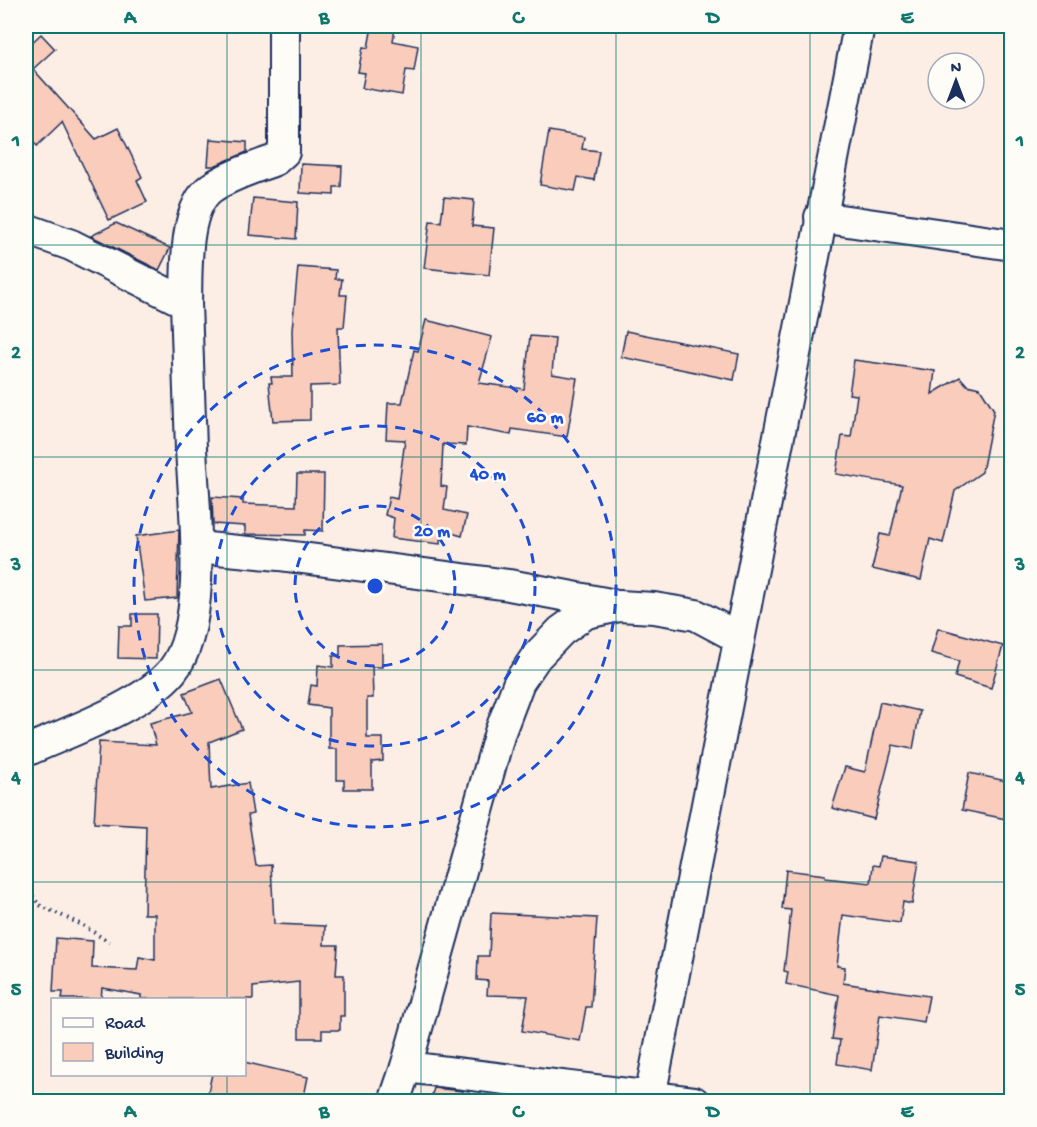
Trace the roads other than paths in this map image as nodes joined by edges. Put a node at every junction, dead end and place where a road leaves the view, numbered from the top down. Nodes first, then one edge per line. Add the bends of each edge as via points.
1 (284, 26) edge
2 (859, 26) edge
3 (820, 217) junction
4 (26, 229) edge
5 (1011, 245) edge
6 (186, 303) junction
7 (197, 547) junction
8 (619, 606) junction
9 (739, 638) junction
10 (26, 752) edge
11 (406, 1068) junction
12 (650, 1099) edge
13 (394, 1101) edge
14 (694, 1101) edge

1 - 6 street via 284,152 275,160 210,189 198,204 190,231
2 - 3 street
3 - 5 street
3 - 9 street
4 - 6 street via 71,245
6 - 7 street
7 - 8 street via 509,585
7 - 10 street via 186,647 171,673 147,694
8 - 9 street via 696,615
8 - 11 street via 586,613 561,631 519,682 496,743
9 - 12 street
11 - 12 street
11 - 13 street
12 - 14 street

